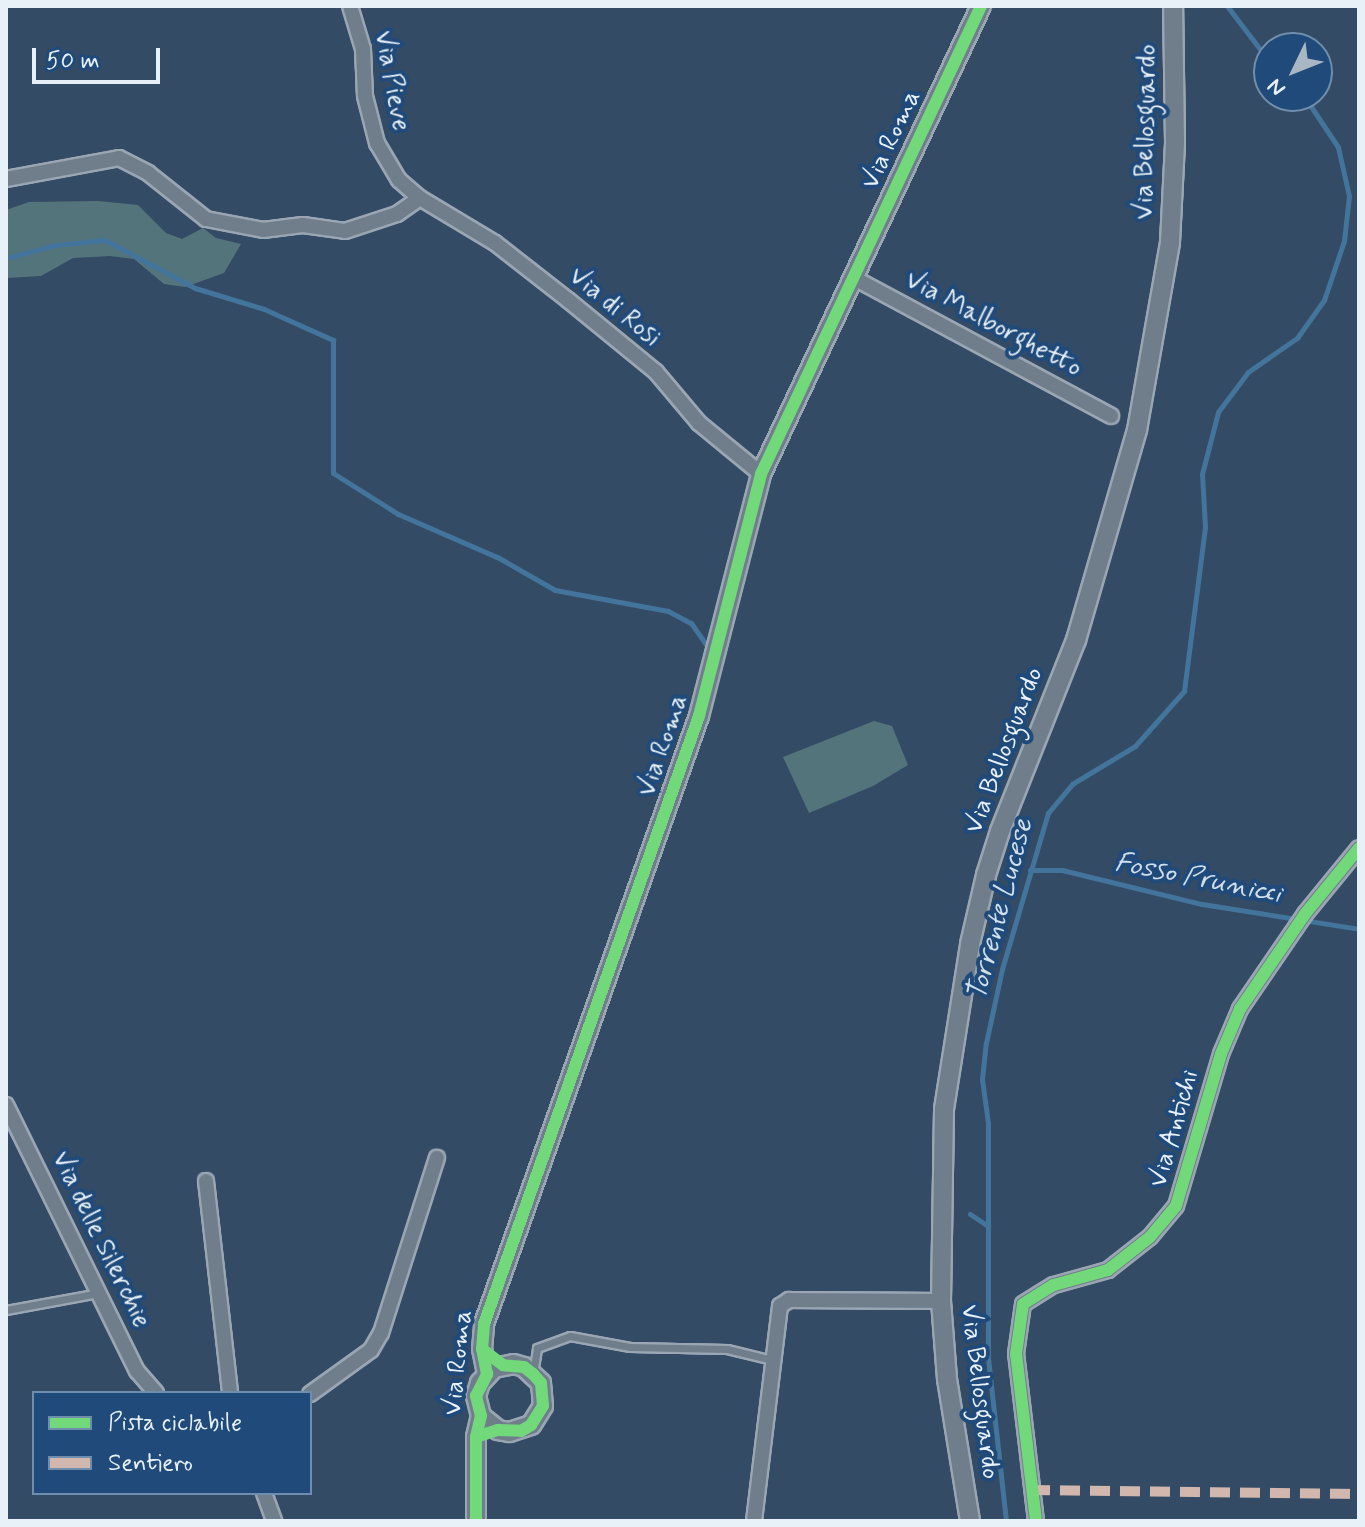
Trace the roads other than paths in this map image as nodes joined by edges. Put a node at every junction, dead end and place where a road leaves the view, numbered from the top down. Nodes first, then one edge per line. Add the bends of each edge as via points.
1 (350, 6) edge
2 (981, 6) edge
3 (1173, 6) edge
4 (6, 179) edge
5 (420, 198) junction
6 (852, 277) junction
7 (1111, 416) dead end
8 (761, 474) junction
9 (1359, 848) edge
10 (6, 1105) edge
11 (437, 1158) dead end
12 (206, 1181) dead end
13 (99, 1293) junction
14 (941, 1301) junction
15 (6, 1310) edge
16 (772, 1360) junction
17 (495, 1370) junction
18 (533, 1374) junction
19 (154, 1391) edge
20 (230, 1391) edge
21 (312, 1393) edge
22 (481, 1416) junction
23 (498, 1430) junction
24 (476, 1437) junction
25 (265, 1495) edge
26 (274, 1521) edge
27 (476, 1521) edge
28 (754, 1521) edge
29 (970, 1521) edge
30 (1036, 1521) edge

1 - 5 street, Via Pieve via 363,49 365,96 377,143 399,180
2 - 6 street, Via Roma
3 - 14 street, Via Bellosguardo via 1170,242 1140,415 1076,640 1000,831 970,944 944,1109
4 - 5 street via 119,158 166,186 206,219 263,230 303,225 345,231 397,214
5 - 8 street, Via di Rosi via 495,243 568,300 656,372 699,423
6 - 7 street, Via Malborghetto
6 - 8 street, Via Roma
8 - 17 street, Via Roma via 699,716 484,1324 482,1349
9 - 30 street, Via Antichi via 1246,999 1225,1043 1176,1206 1150,1237 1108,1270 1054,1285 1023,1304 1016,1354
10 - 13 street, Via delle Silerchie
11 - 21 street via 381,1333 371,1350
12 - 20 street
13 - 15 lane
13 - 19 street, Via delle Silerchie via 137,1371
14 - 16 street via 789,1300 780,1306
14 - 29 street, Via Bellosguardo via 947,1379
16 - 18 lane via 727,1349 630,1347 570,1336 537,1348
16 - 28 street
17 - 18 street, Via Roma via 514,1364
17 - 22 street, Via Roma via 476,1396
18 - 23 street, Via Roma via 544,1394 539,1417 521,1431
22 - 23 street, Via Roma
22 - 24 street, Via Roma
23 - 24 street, Via Roma
24 - 27 street, Via Roma
25 - 26 street

